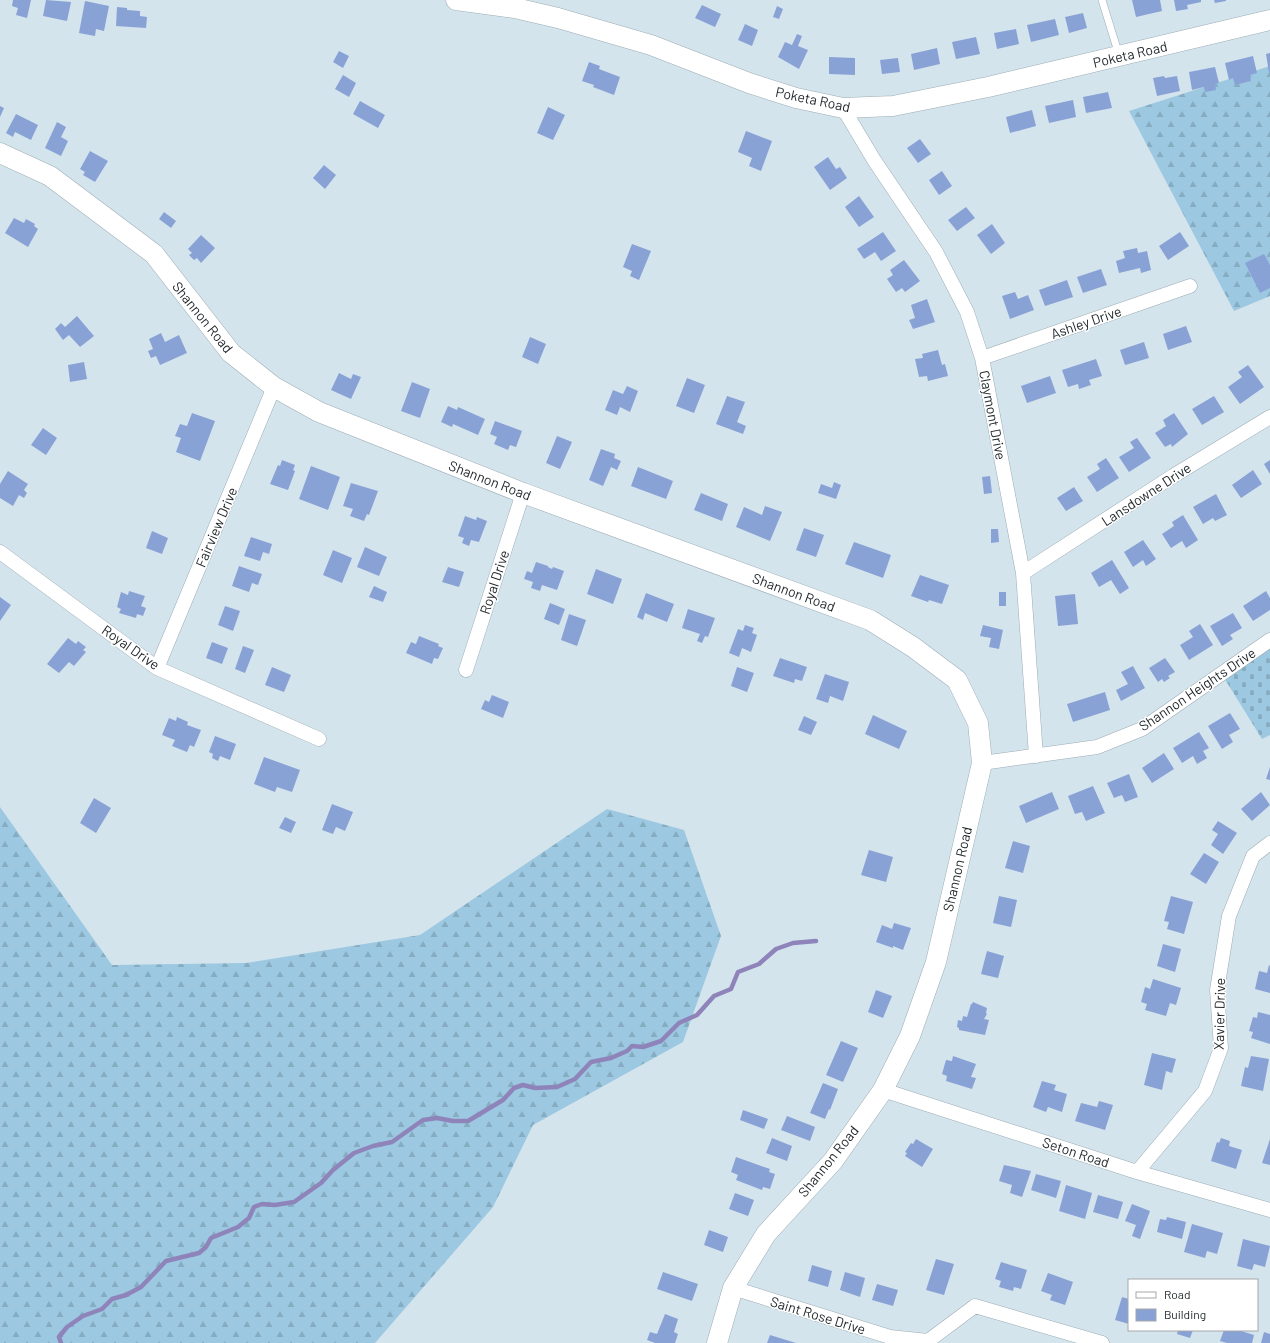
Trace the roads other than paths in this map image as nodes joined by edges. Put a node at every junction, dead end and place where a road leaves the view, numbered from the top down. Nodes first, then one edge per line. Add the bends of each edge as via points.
1 (456, 0) edge
2 (1102, 0) edge
3 (1270, 20) edge
4 (1120, 57) junction
5 (843, 108) junction
6 (0, 153) edge
7 (1190, 286) dead end
8 (982, 358) junction
9 (274, 387) junction
10 (1270, 417) edge
11 (523, 493) junction
12 (0, 552) edge
13 (1023, 573) junction
14 (1270, 640) edge
15 (157, 668) junction
16 (466, 670) dead end
17 (318, 739) dead end
18 (1036, 756) junction
19 (982, 763) junction
20 (1270, 844) edge
21 (883, 1090) junction
22 (1137, 1172) junction
23 (1270, 1210) edge
24 (732, 1288) junction
25 (717, 1343) edge
26 (1102, 1343) edge

1 - 5 street, Poketa Road via 515,8 558,18 652,45 783,94
2 - 4 lane
3 - 4 street, Poketa Road
4 - 5 street, Poketa Road via 893,106
5 - 8 street, Claymont Drive via 874,160 936,252 967,312
6 - 9 street, Shannon Road via 50,176 154,254 230,353
7 - 8 street, Ashley Drive
8 - 13 street, Claymont Drive
9 - 11 street, Shannon Road via 319,412
9 - 15 street, Fairview Drive
10 - 13 street, Lansdowne Drive
11 - 16 street, Royal Drive
11 - 19 street, Shannon Road via 870,620 913,647 957,680 978,723
12 - 15 street, Royal Drive
13 - 18 street, Claymont Drive
14 - 18 street, Shannon Heights Drive via 1142,728 1097,747
15 - 17 street, Royal Drive
18 - 19 street, Shannon Heights Drive
19 - 21 street, Shannon Road via 936,962 910,1036
20 - 22 street, Xavier Drive via 1253,856 1229,916 1217,990 1221,1048 1205,1090
21 - 22 street, Seton Road
21 - 24 street, Shannon Road via 833,1160 766,1234
22 - 23 street, Seton Road
24 - 25 street, Shannon Road
24 - 26 street, Saint Rose Drive via 890,1338 928,1341 975,1306

